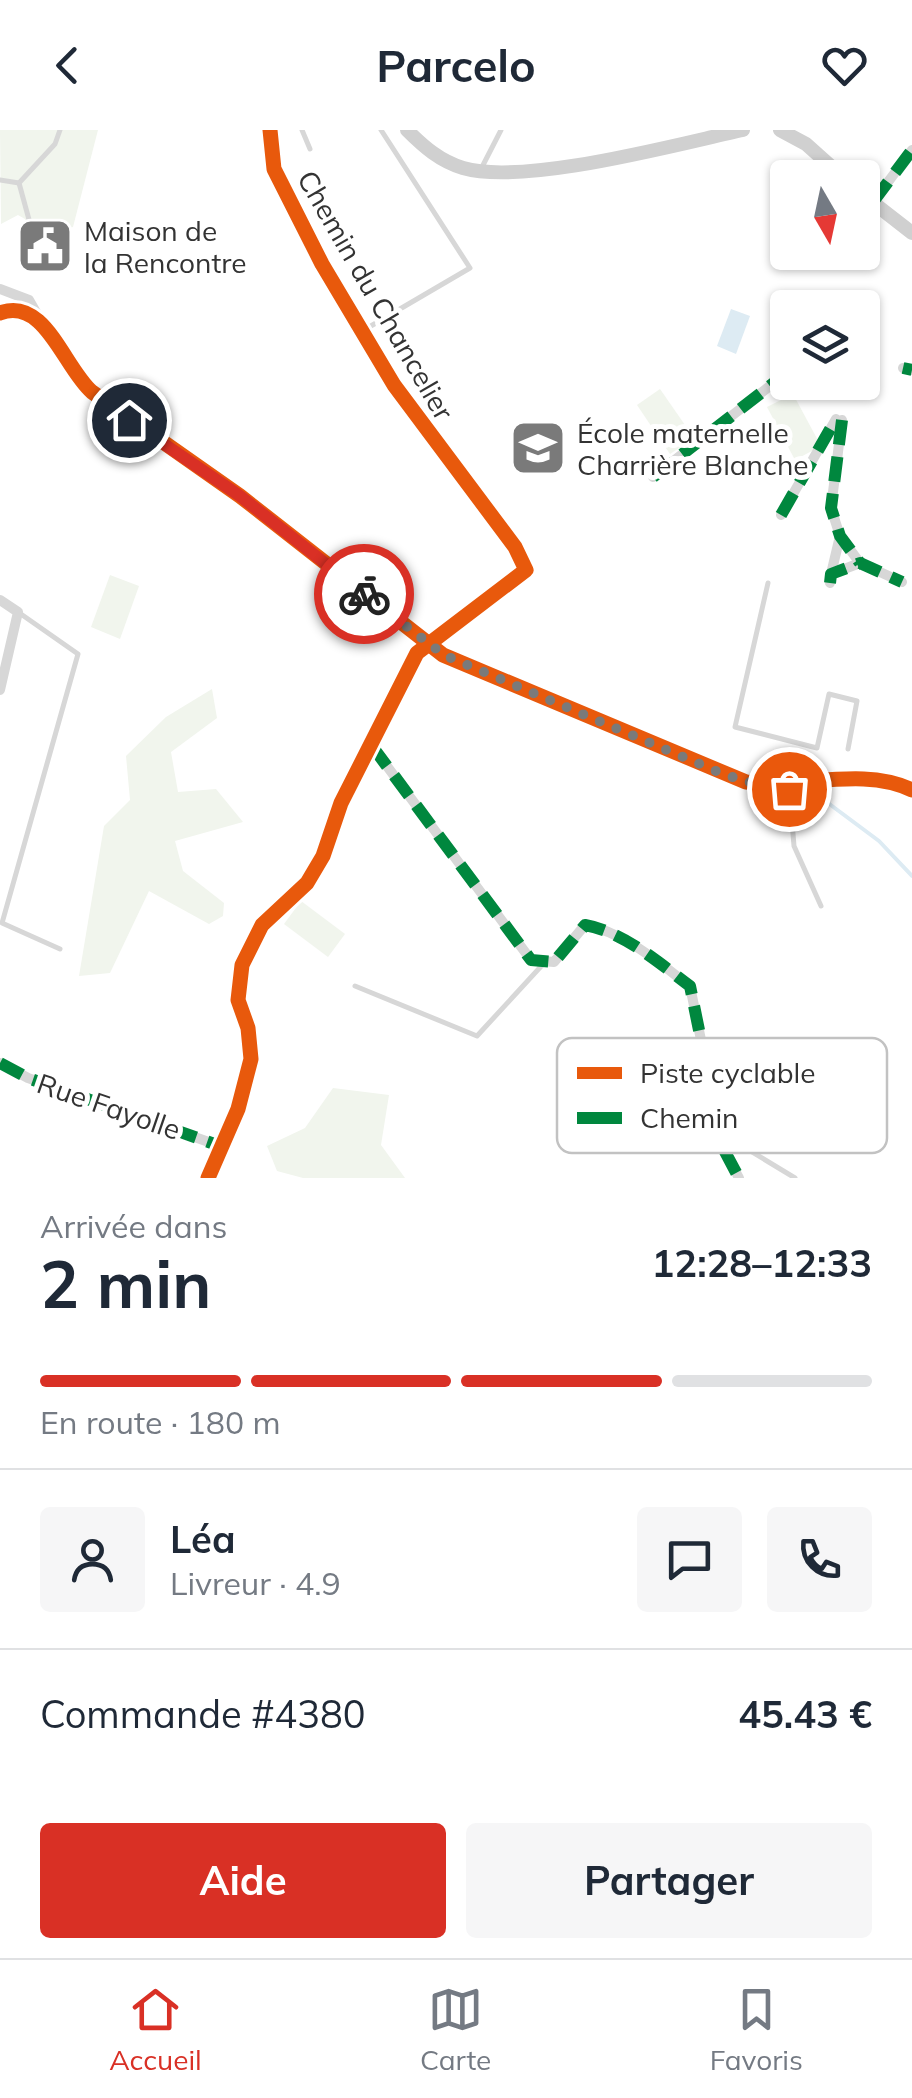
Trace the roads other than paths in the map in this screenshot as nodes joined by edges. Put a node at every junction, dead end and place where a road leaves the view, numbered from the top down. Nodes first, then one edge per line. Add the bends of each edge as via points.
1 (60, 130) edge
2 (270, 130) edge
3 (302, 130) edge
4 (381, 130) edge
5 (407, 130) edge
6 (501, 130) edge
7 (743, 130) edge
8 (780, 130) edge
9 (310, 148) dead end
10 (912, 150) edge
11 (824, 160) edge
12 (480, 172) junction
13 (0, 180) edge
14 (19, 184) junction
15 (880, 185) edge
16 (880, 208) edge
17 (31, 226) dead end
18 (912, 234) edge
19 (0, 290) edge
20 (0, 313) edge
21 (48, 331) junction
22 (362, 331) junction
23 (770, 386) edge
24 (653, 477) dead end
25 (781, 515) dead end
26 (840, 536) junction
27 (860, 563) junction
28 (902, 582) dead end
29 (768, 583) dead end
30 (0, 600) edge
31 (18, 612) junction
32 (426, 643) junction
33 (0, 690) edge
34 (372, 746) junction
35 (848, 749) dead end
36 (789, 785) junction
37 (912, 790) edge
38 (821, 906) dead end
39 (60, 949) dead end
40 (546, 961) junction
41 (355, 986) dead end
42 (701, 1038) edge
43 (0, 1063) edge
44 (220, 1146) junction
45 (726, 1153) edge
46 (754, 1153) edge
47 (211, 1178) edge
48 (739, 1178) edge
49 (795, 1178) edge

1 - 14 lane
2 - 22 street, Chemin du Chancelier via 274,169
3 - 9 lane
4 - 22 lane via 470,268
5 - 12 street via 435,156
6 - 12 lane
7 - 12 street via 644,153
8 - 11 street
10 - 15 street
13 - 14 lane
14 - 17 lane
16 - 18 street
19 - 21 street via 29,300
20 - 21 street via 27,312
21 - 32 street via 68,368 92,392 240,496
22 - 32 street, Chemin du Chancelier via 425,432 526,564
23 - 24 street
25 - 26 street via 839,419 830,508
26 - 27 street
26 - 27 street via 830,579
27 - 28 street
29 - 35 lane via 735,726 817,748 829,694 857,701
30 - 31 street
31 - 33 street
31 - 39 lane via 78,654 2,923
32 - 34 street
32 - 36 street via 716,771 746,782
34 - 40 street via 531,960
34 - 44 street via 341,803 323,856 306,883 262,925 242,965 238,1000 250,1059
36 - 37 street via 876,780
36 - 38 lane via 794,846
40 - 41 lane via 477,1036
40 - 42 street via 554,962 585,926 600,928 690,986
43 - 44 street, Rue Fayolle
44 - 47 street
45 - 48 street
46 - 49 lane

